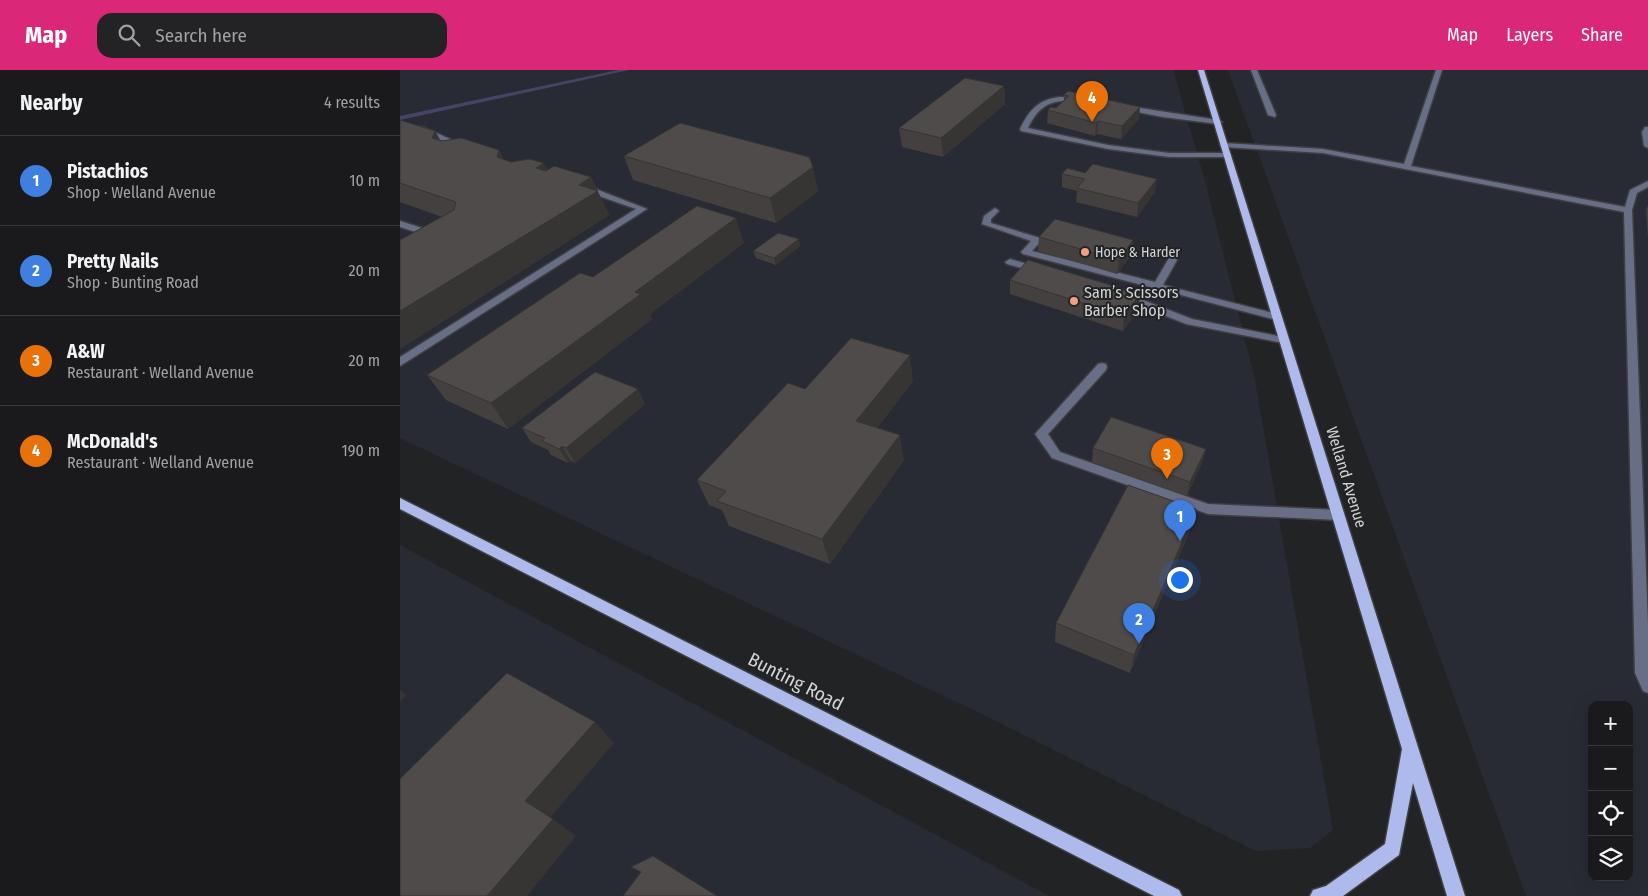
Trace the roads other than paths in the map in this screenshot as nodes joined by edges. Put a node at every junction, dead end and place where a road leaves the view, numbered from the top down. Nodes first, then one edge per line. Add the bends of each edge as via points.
1 (1202, 70) edge
2 (1254, 70) edge
3 (1440, 70) edge
4 (1091, 102) edge
5 (1117, 106) edge
6 (1272, 115) dead end
7 (1218, 122) junction
8 (1648, 129) edge
9 (400, 130) edge
10 (1648, 146) edge
11 (470, 149) edge
12 (1226, 150) junction
13 (1408, 166) junction
14 (1648, 184) edge
15 (574, 185) edge
16 (995, 210) dead end
17 (1628, 210) junction
18 (400, 224) edge
19 (430, 241) edge
20 (1172, 260) dead end
21 (1010, 262) dead end
22 (1047, 273) edge
23 (1157, 287) junction
24 (1113, 292) edge
25 (1277, 317) junction
26 (1283, 340) junction
27 (400, 362) edge
28 (1102, 368) dead end
29 (400, 503) edge
30 (1338, 515) junction
31 (1648, 686) edge
32 (1411, 747) junction
33 (1163, 893) edge
34 (1319, 896) edge
35 (1456, 896) edge

1 - 7 main road, Welland Avenue
2 - 6 lane
3 - 13 lane
4 - 12 lane via 1062,97 1048,100 1031,112 1024,128 1108,147 1170,155
5 - 7 lane
7 - 12 main road, Welland Avenue
8 - 10 lane
9 - 11 lane via 420,129
12 - 13 lane via 1323,150
12 - 25 main road, Welland Avenue
13 - 17 lane
14 - 17 lane via 1633,192
15 - 27 lane via 644,209
16 - 23 lane via 986,224 1037,240 1026,252
17 - 31 lane via 1641,631 1643,673
18 - 19 lane via 438,237
20 - 23 lane
21 - 22 lane
23 - 25 lane
24 - 26 lane via 1190,322
25 - 26 main road, Welland Avenue
26 - 30 main road, Welland Avenue
28 - 30 lane via 1041,434 1056,455 1208,509
29 - 33 main road, Bunting Road
30 - 32 main road, Welland Avenue
32 - 34 main road via 1393,849 1330,894
32 - 35 main road, Welland Avenue

